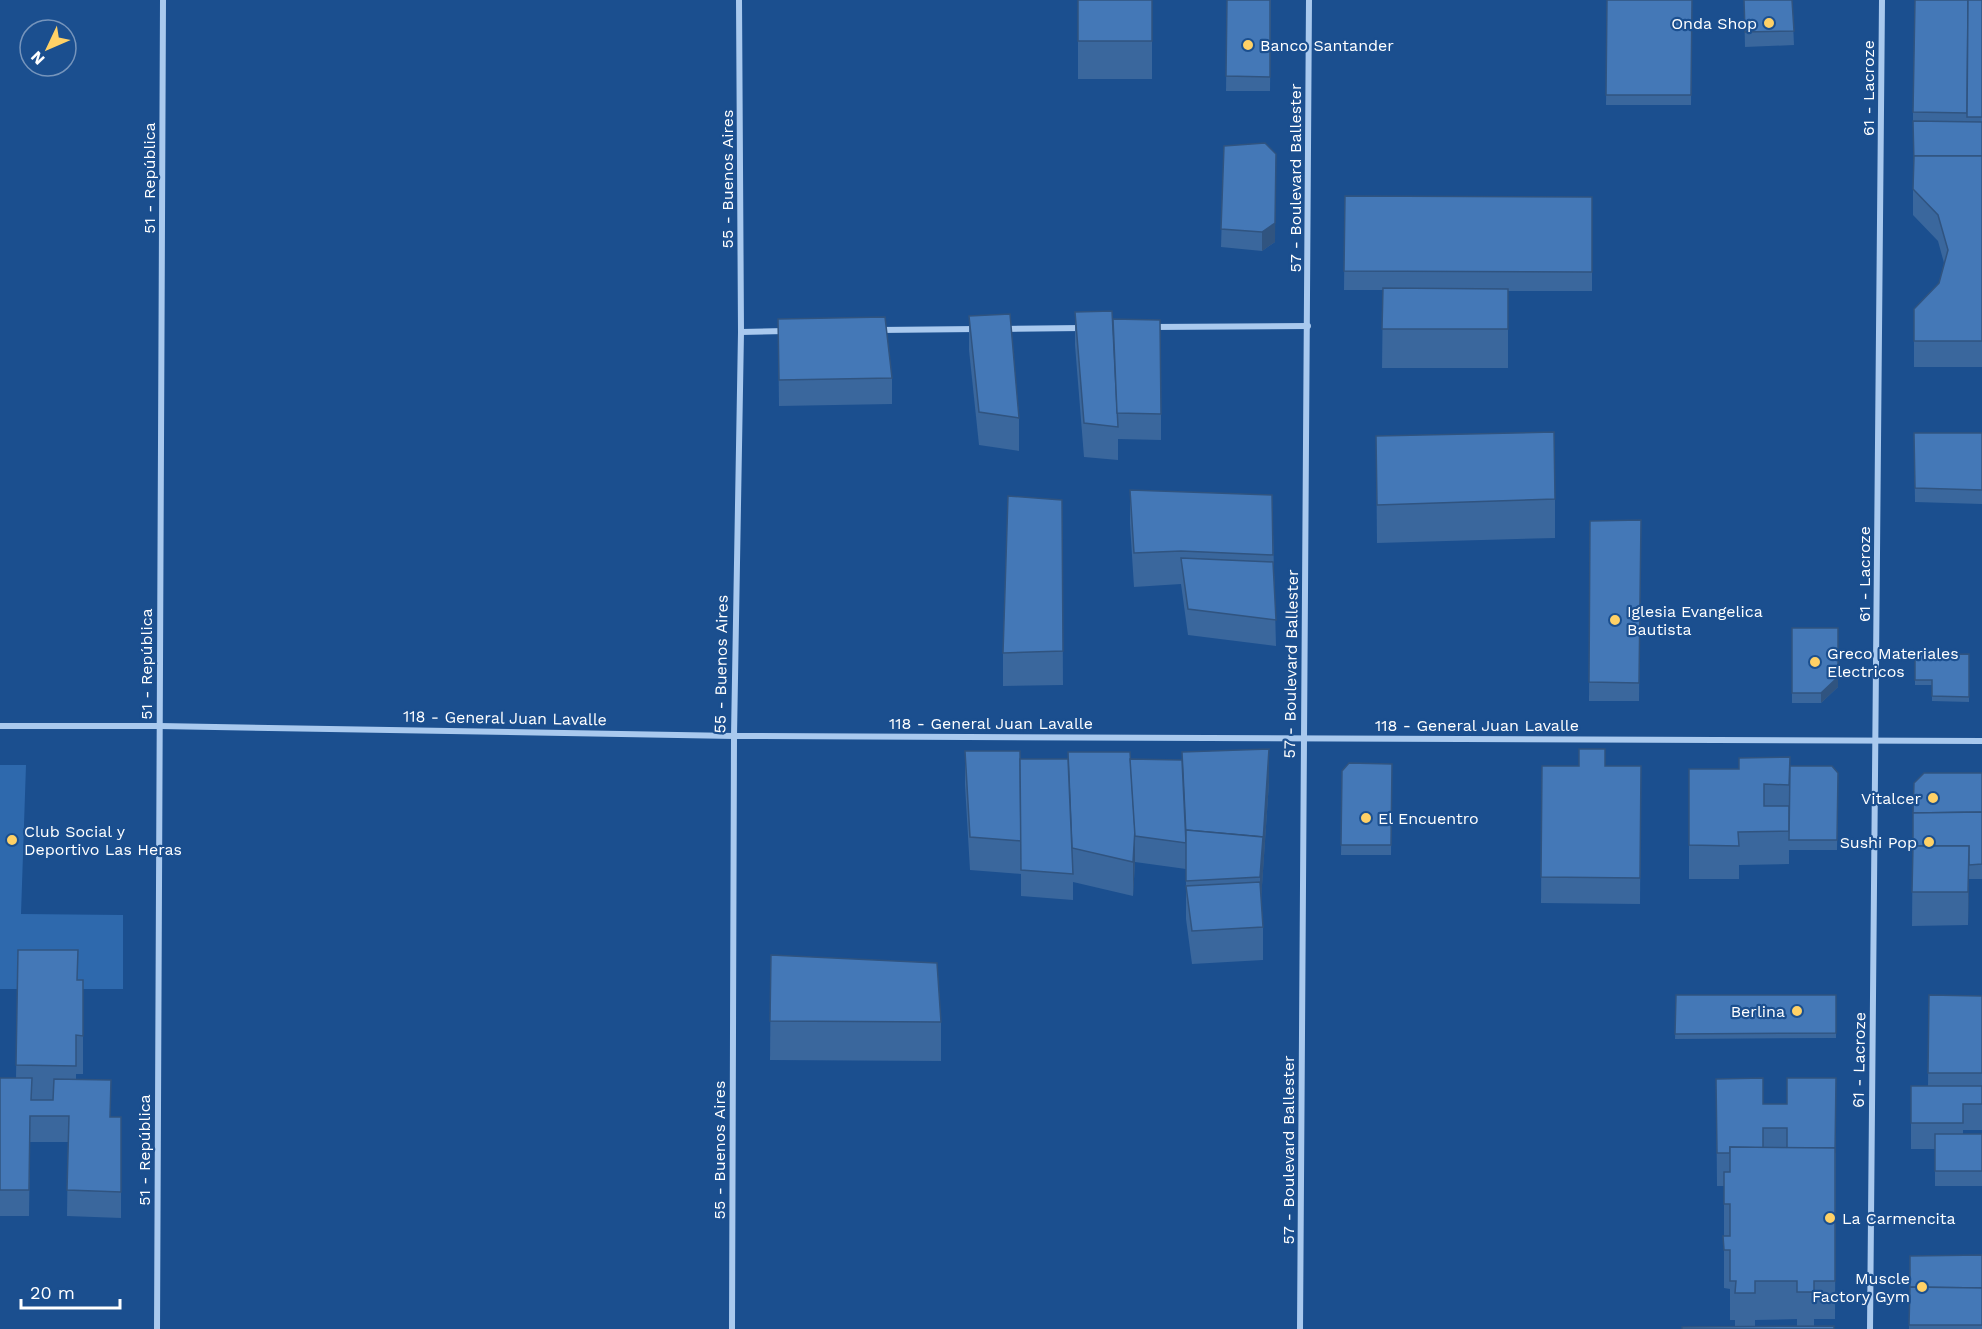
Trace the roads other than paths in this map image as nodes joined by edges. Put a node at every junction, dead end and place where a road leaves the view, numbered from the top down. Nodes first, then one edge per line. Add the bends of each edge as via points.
1 (163, 0) edge
2 (739, 0) edge
3 (1309, 0) edge
4 (1882, 0) edge
5 (1308, 326) junction
6 (1095, 328) edge
7 (1142, 328) edge
8 (989, 329) edge
9 (1001, 329) edge
10 (871, 331) edge
11 (741, 332) junction
12 (788, 332) edge
13 (0, 726) edge
14 (160, 726) junction
15 (734, 736) junction
16 (1304, 738) junction
17 (1876, 740) junction
18 (1982, 741) edge
19 (157, 1329) edge
20 (732, 1329) edge
21 (1300, 1329) edge
22 (1870, 1329) edge

1 - 14 street, 51 - República
2 - 11 street, 55 - Buenos Aires
3 - 5 street, 57 - Boulevard Ballester
4 - 17 street, 61 - Lacroze
5 - 7 street
5 - 16 street, 57 - Boulevard Ballester
6 - 9 street
8 - 10 street
11 - 12 street
11 - 15 street, 55 - Buenos Aires
13 - 14 street, 118 - General Juan Lavalle
14 - 15 street, 118 - General Juan Lavalle
14 - 19 street, 51 - República
15 - 16 street, 118 - General Juan Lavalle
15 - 20 street, 55 - Buenos Aires
16 - 17 street, 118 - General Juan Lavalle
16 - 21 street, 57 - Boulevard Ballester
17 - 18 street, 118 - General Juan Lavalle
17 - 22 street, 61 - Lacroze

